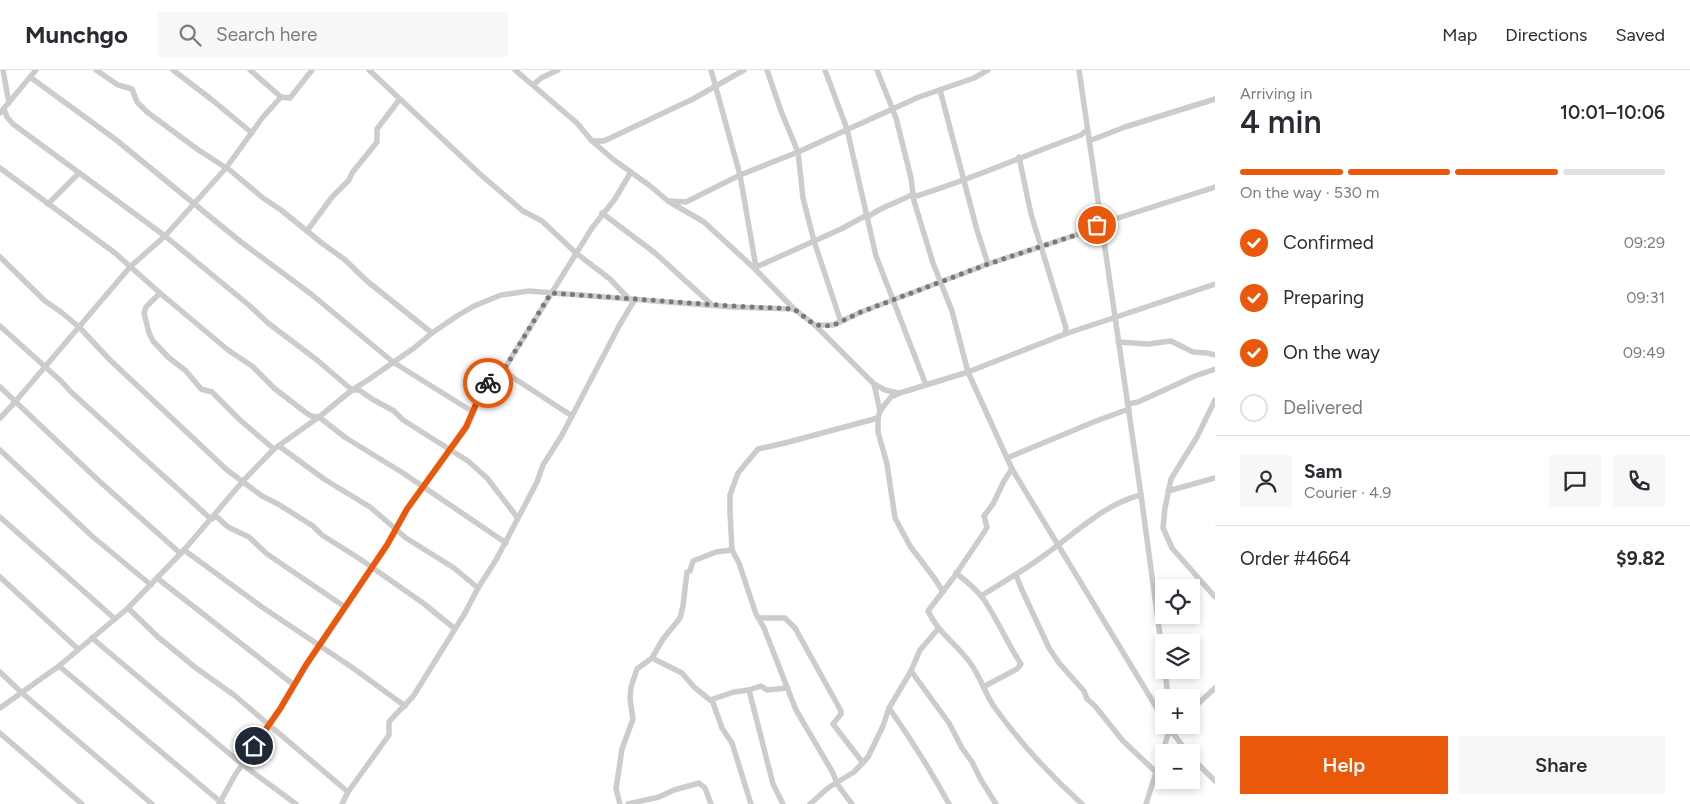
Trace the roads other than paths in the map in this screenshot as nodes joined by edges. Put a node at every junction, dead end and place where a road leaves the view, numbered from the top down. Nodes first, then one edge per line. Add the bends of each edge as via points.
1 (3, 70) edge
2 (36, 70) edge
3 (96, 70) edge
4 (173, 70) edge
5 (250, 70) edge
6 (312, 70) edge
7 (369, 70) edge
8 (515, 70) edge
9 (558, 70) edge
10 (711, 70) edge
11 (744, 70) edge
12 (767, 70) edge
13 (825, 70) edge
14 (877, 70) edge
15 (988, 70) edge
16 (1079, 70) edge
17 (982, 72) edge
18 (30, 77) junction
19 (533, 85) junction
20 (716, 85) junction
21 (940, 90) junction
22 (281, 97) junction
23 (1215, 99) edge
24 (400, 100) junction
25 (9, 103) junction
26 (892, 109) junction
27 (2, 111) edge
28 (847, 129) junction
29 (1087, 130) junction
30 (252, 133) junction
31 (1081, 135) junction
32 (612, 137) junction
33 (1088, 139) junction
34 (592, 141) junction
35 (604, 151) junction
36 (798, 152) junction
37 (1019, 157) junction
38 (0, 168) edge
39 (226, 168) junction
40 (631, 172) junction
41 (78, 173) junction
42 (740, 175) junction
43 (964, 181) junction
44 (1215, 187) edge
45 (913, 197) junction
46 (668, 201) junction
47 (48, 204) junction
48 (195, 204) junction
49 (866, 208) junction
50 (875, 211) junction
51 (602, 214) junction
52 (868, 216) junction
53 (1100, 226) junction
54 (306, 231) junction
55 (165, 236) junction
56 (814, 241) junction
57 (1041, 248) junction
58 (576, 253) junction
59 (0, 257) edge
60 (988, 264) junction
61 (130, 267) junction
62 (755, 267) junction
63 (940, 282) junction
64 (1215, 284) edge
65 (551, 293) junction
66 (160, 294) junction
67 (632, 299) junction
68 (893, 301) junction
69 (710, 304) junction
70 (794, 309) junction
71 (1115, 319) junction
72 (841, 322) junction
73 (815, 325) junction
74 (0, 326) edge
75 (79, 328) junction
76 (1068, 332) junction
77 (432, 333) junction
78 (1118, 342) junction
79 (1215, 355) edge
80 (393, 362) junction
81 (45, 367) junction
82 (1215, 369) edge
83 (503, 371) junction
84 (968, 372) junction
85 (874, 384) junction
86 (926, 385) junction
87 (0, 387) edge
88 (352, 390) junction
89 (900, 393) junction
90 (1215, 400) edge
91 (15, 402) junction
92 (1128, 407) junction
93 (880, 411) junction
94 (473, 412) junction
95 (572, 416) junction
96 (319, 417) junction
97 (0, 418) edge
98 (878, 418) junction
99 (276, 447) junction
100 (0, 450) edge
101 (450, 450) junction
102 (1007, 458) junction
103 (1012, 470) junction
104 (1215, 478) edge
105 (243, 481) junction
106 (423, 488) junction
107 (1168, 491) junction
108 (1141, 495) junction
109 (0, 517) edge
110 (517, 517) junction
111 (211, 518) junction
112 (397, 528) junction
113 (506, 543) junction
114 (1058, 545) junction
115 (732, 550) junction
116 (182, 551) junction
117 (372, 568) junction
118 (956, 573) junction
119 (1016, 575) junction
120 (0, 577) edge
121 (157, 578) junction
122 (150, 585) junction
123 (478, 588) junction
124 (943, 592) junction
125 (981, 596) junction
126 (1215, 597) edge
127 (128, 608) junction
128 (345, 608) junction
129 (759, 618) junction
130 (115, 619) junction
131 (454, 628) junction
132 (938, 629) junction
133 (1160, 634) edge
134 (92, 638) junction
135 (320, 646) junction
136 (78, 649) junction
137 (652, 658) junction
138 (58, 666) junction
139 (0, 672) edge
140 (911, 672) junction
141 (294, 685) junction
142 (985, 686) junction
143 (787, 688) junction
144 (1215, 688) edge
145 (749, 690) junction
146 (22, 693) junction
147 (712, 700) junction
148 (1200, 702) edge
149 (1155, 705) edge
150 (405, 706) junction
151 (0, 708) edge
152 (889, 708) junction
153 (269, 726) junction
154 (0, 733) edge
155 (863, 763) junction
156 (243, 765) junction
157 (1200, 766) edge
158 (1155, 771) edge
159 (1155, 775) edge
160 (1215, 781) edge
161 (837, 784) junction
162 (348, 792) junction
163 (617, 796) junction
164 (221, 803) edge
165 (82, 804) edge
166 (152, 804) edge
167 (296, 804) edge
168 (342, 804) edge
169 (613, 804) edge
170 (620, 804) edge
171 (626, 804) edge
172 (711, 804) edge
173 (751, 804) edge
174 (783, 804) edge
175 (810, 804) edge
176 (852, 804) edge
177 (949, 804) edge
178 (996, 804) edge
179 (1082, 804) edge
180 (1146, 804) edge

1 - 25 street
2 - 18 street
3 - 39 street via 132,90 137,102 147,112
4 - 30 street
5 - 22 street
6 - 22 street via 290,98
7 - 24 street
8 - 19 street
9 - 19 street
10 - 20 street
11 - 20 street
12 - 36 street
13 - 28 street
14 - 26 street
15 - 17 street
16 - 29 street
17 - 21 street
18 - 25 street
18 - 48 street via 115,139
19 - 34 street via 578,123
20 - 32 street via 694,100
20 - 42 street
21 - 26 street
21 - 43 street
22 - 30 street
23 - 33 street
24 - 54 street via 377,129 377,142
24 - 58 street via 493,186 542,222
25 - 27 street
26 - 28 street
26 - 45 street via 908,164
27 - 41 street via 13,124
28 - 36 street
28 - 49 street
29 - 31 street
29 - 33 street
30 - 39 street
31 - 33 street
31 - 37 street
32 - 34 street
32 - 35 street
33 - 53 street
34 - 35 street
35 - 40 street
36 - 42 street
36 - 56 street via 803,198
37 - 43 street
37 - 57 street
38 - 47 street
39 - 48 street
39 - 54 street
40 - 46 street
40 - 51 street
41 - 47 street
41 - 55 street
42 - 46 street via 686,202
42 - 62 street
43 - 45 street
43 - 60 street
44 - 53 street
45 - 50 street
45 - 63 street
46 - 62 street via 704,222
47 - 61 street
48 - 55 street
48 - 80 street
49 - 50 street
49 - 52 street
50 - 52 street
51 - 58 street
51 - 69 street via 655,253
52 - 56 street
52 - 68 street via 876,256
53 - 57 street
53 - 71 street
54 - 77 street
55 - 61 street
55 - 88 street
56 - 62 street
56 - 72 street
57 - 60 street
57 - 76 street
58 - 65 street
58 - 67 street
59 - 75 street via 45,301
60 - 63 street
61 - 66 street
61 - 75 street
62 - 70 street
63 - 68 street
63 - 84 street via 952,311
64 - 71 street
65 - 67 street
65 - 77 street via 529,291 501,295 474,306
65 - 83 street
66 - 96 street via 286,397 311,416
66 - 99 street via 146,306 144,313 153,341 201,389 212,392 241,421
67 - 69 street
67 - 95 street
68 - 72 street
68 - 86 street
69 - 70 street
70 - 73 street
71 - 76 street
71 - 78 street
72 - 73 street via 832,326
73 - 85 street
74 - 81 street
75 - 81 street
75 - 105 street via 214,458
76 - 84 street
77 - 80 street
78 - 79 street via 1148,344 1171,341 1193,352
78 - 92 street
80 - 88 street
80 - 94 street
81 - 91 street
81 - 111 street
82 - 92 street
83 - 94 street via 497,370 493,375
83 - 95 street
84 - 86 street
84 - 102 street
85 - 89 street
85 - 93 street
86 - 89 street
87 - 91 street
88 - 96 street
88 - 101 street via 359,390 394,411
89 - 93 street
90 - 107 street via 1171,479
91 - 97 street
91 - 116 street via 98,480
92 - 102 street
92 - 108 street
93 - 98 street
94 - 101 street
95 - 110 street
96 - 99 street
96 - 106 street
98 - 115 street via 762,447 754,452 732,487
98 - 124 street via 895,518 917,557
99 - 105 street
99 - 112 street
100 - 122 street
101 - 106 street
101 - 110 street via 487,478
102 - 103 street
103 - 114 street
103 - 118 street via 984,516 985,531
104 - 107 street
105 - 111 street
105 - 117 street
106 - 112 street
106 - 113 street
107 - 126 street via 1163,528 1172,548
108 - 114 street via 1113,507
108 - 133 street
109 - 130 street
110 - 113 street
111 - 116 street
111 - 128 street via 217,517 249,538
112 - 117 street
112 - 123 street via 418,547 465,576
113 - 123 street
114 - 119 street
114 - 149 street
115 - 129 street
115 - 137 street via 693,561 687,572 680,618
116 - 121 street
116 - 135 street
117 - 128 street
117 - 131 street
118 - 124 street
118 - 125 street
119 - 125 street
119 - 158 street via 1059,663 1123,741
120 - 136 street
121 - 122 street
121 - 141 street
122 - 127 street
123 - 131 street
124 - 132 street via 928,611
125 - 142 street via 1021,664
127 - 130 street
127 - 153 street via 158,637
128 - 135 street
129 - 143 street
129 - 155 street via 785,618 795,628 841,711 833,724
130 - 134 street
131 - 150 street
132 - 140 street via 920,650
132 - 142 street via 963,653
134 - 136 street
134 - 156 street
135 - 141 street
135 - 150 street
136 - 138 street
137 - 147 street via 682,673 708,700
137 - 163 street via 637,669 631,687 633,719 621,755
138 - 146 street
138 - 164 street
139 - 146 street
140 - 152 street
140 - 178 street via 949,723
141 - 153 street
142 - 179 street via 995,707 1023,742
143 - 145 street via 767,690 761,686
143 - 161 street
144 - 148 street
145 - 147 street
145 - 174 street via 773,784
146 - 151 street
146 - 166 street
147 - 173 street via 722,728 732,742
150 - 162 street via 389,722 389,735
152 - 155 street
152 - 177 street
153 - 156 street
153 - 162 street
154 - 165 street
155 - 161 street
156 - 164 street
156 - 167 street
157 - 160 street
159 - 180 street
161 - 175 street
161 - 176 street
162 - 168 street
163 - 169 street
163 - 170 street
170 - 171 street
171 - 172 street via 699,783 705,788

